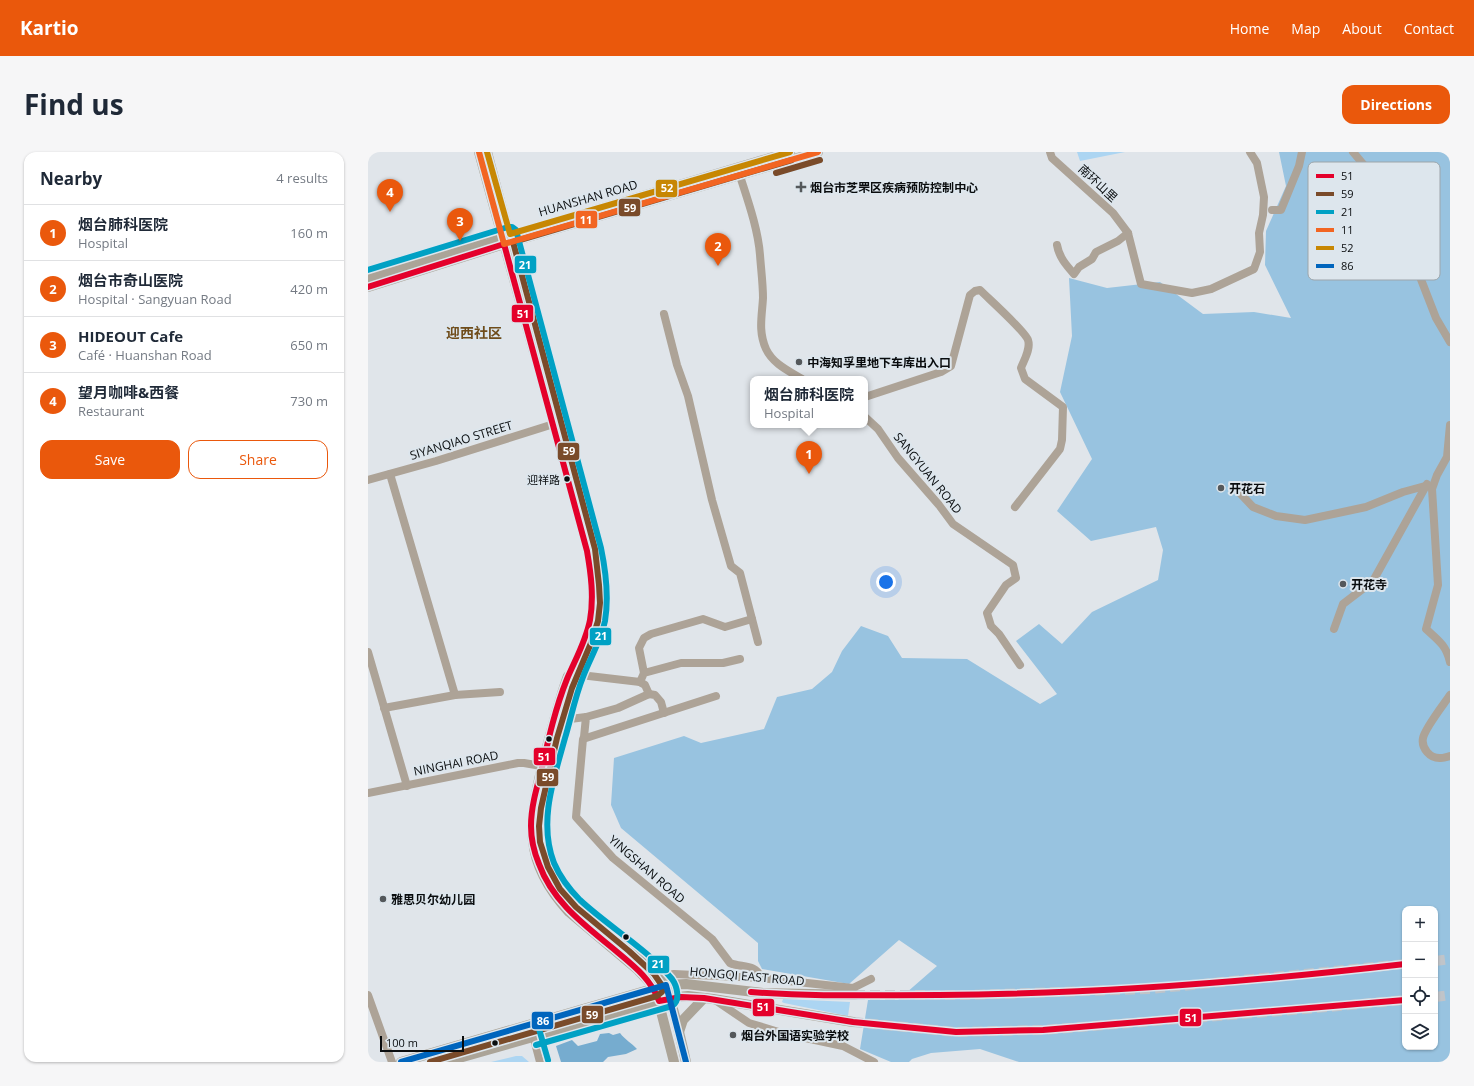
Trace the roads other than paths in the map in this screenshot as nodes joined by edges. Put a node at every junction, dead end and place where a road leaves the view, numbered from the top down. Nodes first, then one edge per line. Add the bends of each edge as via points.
1 (479, 152) edge
2 (487, 152) edge
3 (790, 152) edge
4 (818, 152) edge
5 (1050, 152) edge
6 (1250, 152) edge
7 (1302, 152) edge
8 (1353, 152) edge
9 (1361, 162) edge
10 (740, 176) junction
11 (1268, 210) junction
12 (1128, 233) junction
13 (507, 239) junction
14 (1057, 245) dead end
15 (368, 278) edge
16 (1421, 280) edge
17 (368, 287) edge
18 (664, 314) dead end
19 (1450, 342) edge
20 (797, 376) edge
21 (868, 396) edge
22 (868, 420) edge
23 (557, 423) junction
24 (1450, 425) edge
25 (390, 474) junction
26 (1436, 475) junction
27 (368, 480) edge
28 (1426, 486) junction
29 (1236, 489) dead end
30 (1015, 507) dead end
31 (752, 619) junction
32 (1334, 629) dead end
33 (758, 642) dead end
34 (368, 652) edge
35 (740, 659) dead end
36 (1450, 662) edge
37 (1020, 665) dead end
38 (644, 672) junction
39 (572, 674) junction
40 (372, 678) edge
41 (640, 682) junction
42 (500, 692) dead end
43 (649, 694) junction
44 (455, 695) junction
45 (1450, 695) edge
46 (716, 696) dead end
47 (384, 708) junction
48 (664, 713) junction
49 (586, 716) junction
50 (562, 720) junction
51 (584, 737) dead end
52 (1450, 756) edge
53 (546, 766) junction
54 (407, 786) junction
55 (368, 793) edge
56 (762, 978) junction
57 (871, 979) dead end
58 (666, 985) junction
59 (655, 988) junction
60 (368, 995) edge
61 (856, 995) tunnel mouth
62 (670, 998) junction
63 (708, 998) junction
64 (659, 1001) junction
65 (853, 1022) tunnel mouth
66 (530, 1024) junction
67 (679, 1032) junction
68 (534, 1037) junction
69 (392, 1062) edge
70 (401, 1062) edge
71 (445, 1062) edge
72 (540, 1062) edge
73 (674, 1062) edge
74 (686, 1062) edge
75 (874, 1062) edge

1 - 13 main road
2 - 13 main road
3 - 13 main road, HUANSHAN ROAD
4 - 10 main road, HUANSHAN ROAD
5 - 12 street, 南环山里 via 1052,158 1113,213
6 - 11 street via 1257,164
7 - 11 street via 1281,210
8 - 9 street
10 - 13 main road, HUANSHAN ROAD
10 - 20 street via 760,254 762,337 771,358
11 - 12 street via 1259,233 1260,252 1254,268 1211,289 1192,293 1141,284
12 - 14 street via 1118,241 1101,248 1074,274 1062,260
13 - 15 main road, HUANSHAN ROAD
13 - 17 main road, HUANSHAN ROAD
13 - 23 main road
16 - 19 street via 1436,318
18 - 31 street via 688,396 712,500 731,566 740,574
21 - 30 street via 941,372 951,366 970,295 975,290 980,290 1029,341 1021,368 1025,379 1063,406 1060,449
22 - 37 street, SANGYUAN ROAD via 953,524 1013,565 1016,578 1006,585 987,613 991,626
23 - 25 street, SIYANQIAO STREET
23 - 39 main road via 590,565 592,591 590,620
24 - 26 street via 1447,456
25 - 27 street, SIYANQIAO STREET
25 - 44 street
26 - 28 street
26 - 36 street via 1432,489 1438,585 1426,628 1448,652
28 - 29 street via 1366,507 1305,520 1276,516 1253,507
28 - 32 street via 1373,581 1343,604
31 - 33 street
31 - 38 street via 725,627 703,620 651,634 644,638 639,648
34 - 40 street
35 - 38 street via 723,663 680,663
38 - 41 street
39 - 41 street
39 - 50 main road
39 - 53 main road via 558,708
40 - 47 street
41 - 43 street via 645,685
42 - 44 street
43 - 48 street via 655,695 661,702
43 - 49 street via 618,708
44 - 47 street
45 - 52 street via 1423,738 1424,747 1432,757 1440,759
46 - 48 street, YINGSHAN ROAD
47 - 54 street
48 - 56 street, YINGSHAN ROAD via 583,739 576,817 613,858 712,940 730,962 756,969
49 - 50 street
49 - 51 street
50 - 53 main road
53 - 54 street, NINGHAI ROAD via 518,763
53 - 58 main road via 539,825 540,841 553,878 573,904 644,963
53 - 59 main road via 532,808 531,826 532,843 543,875 554,895 569,912 633,965
54 - 55 street, NINGHAI ROAD
56 - 57 street via 853,988
56 - 58 street via 674,974 666,976
58 - 59 main road, HONGQI EAST ROAD
58 - 61 main road, HONGQI EAST ROAD via 686,984 763,993
58 - 62 main road
59 - 64 main road
59 - 66 main road, HONGQI EAST ROAD
60 - 69 street
62 - 63 main road
62 - 64 main road
62 - 67 main road
63 - 65 main road
63 - 67 main road via 683,1020
63 - 75 street via 749,1023 843,1046
64 - 68 main road
64 - 73 main road
66 - 68 street
66 - 70 main road, HONGQI EAST ROAD
67 - 74 main road
68 - 71 main road
68 - 72 street

